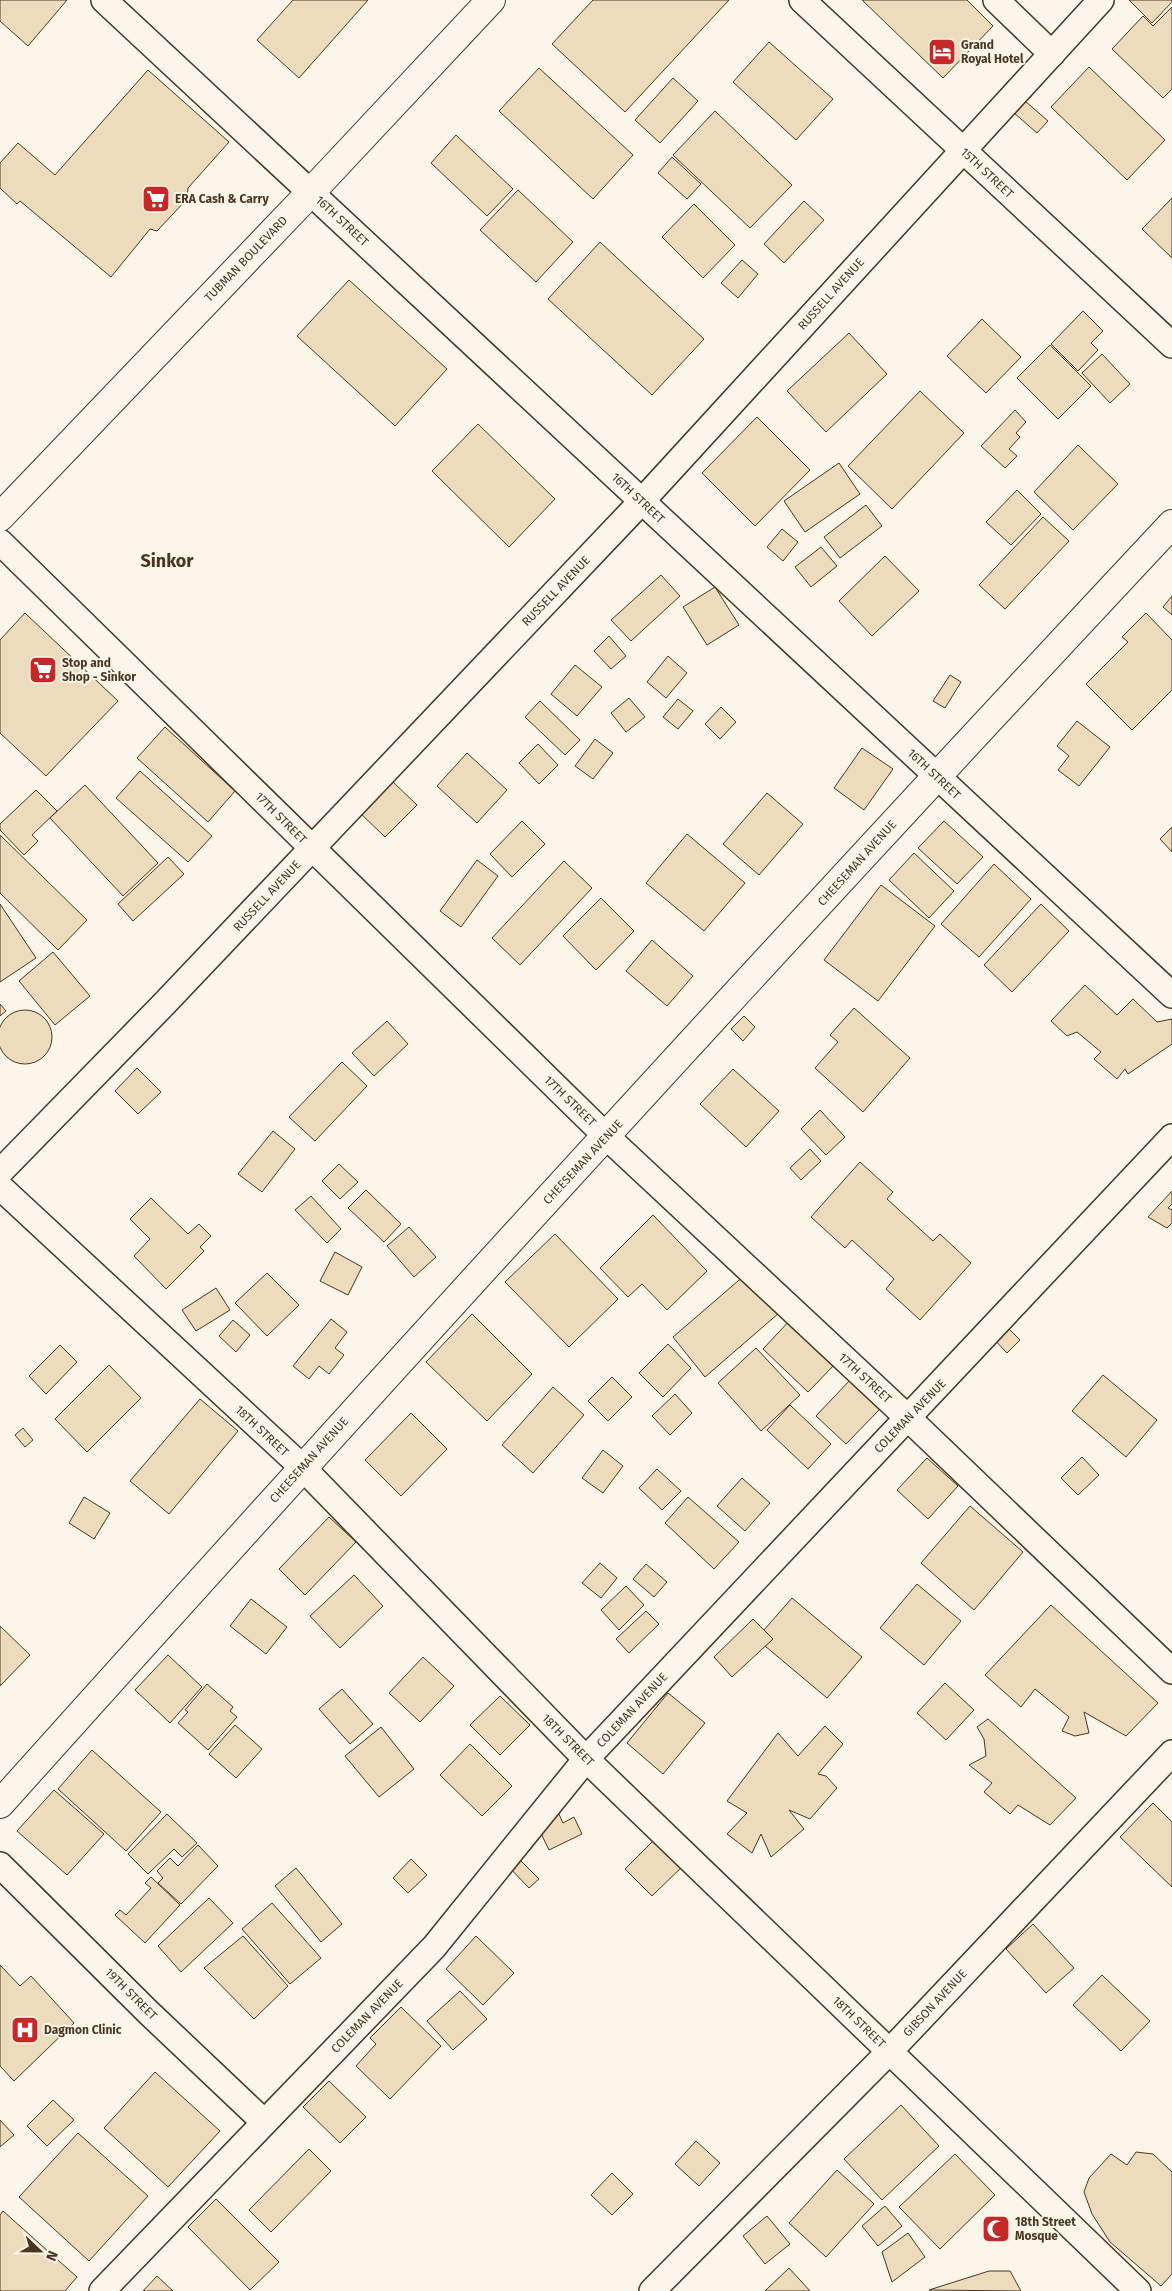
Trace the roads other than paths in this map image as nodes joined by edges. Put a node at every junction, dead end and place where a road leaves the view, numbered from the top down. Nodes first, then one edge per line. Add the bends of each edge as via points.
1 (104, 0) edge
2 (491, 0) edge
3 (802, 0) edge
4 (996, 0) edge
5 (1101, 0) edge
6 (1052, 54) junction
7 (963, 150) junction
8 (311, 192) junction
9 (1172, 345) edge
10 (642, 501) junction
11 (0, 517) edge
12 (1172, 524) edge
13 (0, 542) edge
14 (936, 776) junction
15 (312, 848) junction
16 (1172, 995) edge
17 (606, 1137) junction
18 (1172, 1137) edge
19 (0, 1172) edge
20 (0, 1187) edge
21 (908, 1418) junction
22 (302, 1468) junction
23 (1172, 1671) edge
24 (1172, 1753) edge
25 (586, 1759) junction
26 (0, 1804) edge
27 (0, 1865) edge
28 (890, 2051) junction
29 (264, 2121) junction
30 (102, 2291) edge
31 (652, 2291) edge
32 (1138, 2291) edge

1 - 8 street, 16TH STREET
2 - 8 main road, TUBMAN BOULEVARD
3 - 7 street, 15TH STREET
4 - 6 street
5 - 6 street, RUSSELL AVENUE
6 - 7 street, RUSSELL AVENUE
7 - 9 street, 15TH STREET
7 - 10 street, RUSSELL AVENUE
8 - 10 street, 16TH STREET
8 - 11 main road, TUBMAN BOULEVARD
10 - 14 street, 16TH STREET
10 - 15 street, RUSSELL AVENUE
12 - 14 main road, CHEESEMAN AVENUE
13 - 15 street, 17TH STREET
14 - 16 street, 16TH STREET
14 - 17 main road, CHEESEMAN AVENUE
15 - 17 street, 17TH STREET
15 - 19 street, RUSSELL AVENUE
17 - 21 street, 17TH STREET
17 - 22 main road, CHEESEMAN AVENUE
18 - 21 street, COLEMAN AVENUE
20 - 22 street, 18TH STREET
21 - 23 street, 17TH STREET
21 - 25 street, COLEMAN AVENUE
22 - 25 street, 18TH STREET
22 - 26 main road, CHEESEMAN AVENUE
24 - 28 street, GIBSON AVENUE
25 - 28 street, 18TH STREET
25 - 29 street, COLEMAN AVENUE via 434,1947
27 - 29 street, 19TH STREET
28 - 31 street, GIBSON AVENUE
28 - 32 street, 18TH STREET
29 - 30 street, COLEMAN AVENUE

